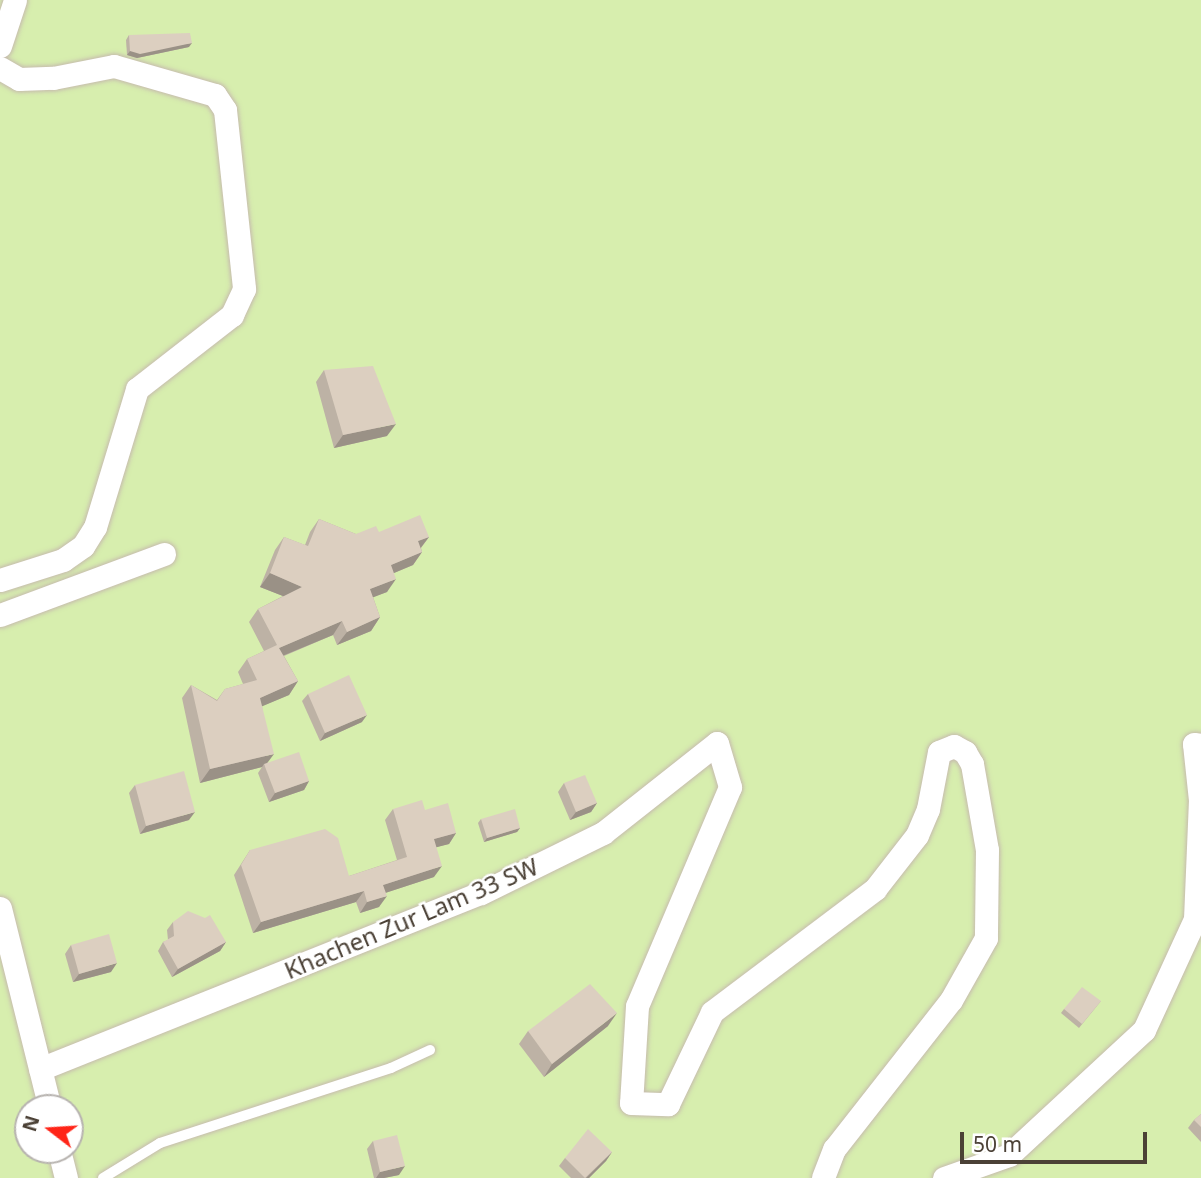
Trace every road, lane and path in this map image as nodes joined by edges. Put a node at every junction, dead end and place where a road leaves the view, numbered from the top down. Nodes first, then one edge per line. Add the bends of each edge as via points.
1 (15, 0) edge
2 (0, 46) edge
3 (0, 68) edge
4 (164, 554) dead end
5 (0, 580) edge
6 (0, 615) edge
7 (1201, 745) edge
8 (0, 908) edge
9 (430, 1050) dead end
10 (40, 1069) junction
11 (46, 1094) edge
12 (103, 1178) edge
13 (823, 1178) edge
14 (944, 1178) edge

1 - 2 street
3 - 5 street via 19,79 53,78 114,66 215,95 225,110 244,289 232,315 137,389 95,527 83,546 63,560
4 - 6 street
7 - 14 street via 1194,744 1200,800 1195,919 1144,1030 1009,1155
8 - 10 street
9 - 12 lane via 391,1068 160,1143
10 - 11 street
10 - 13 street, Khachen Zur Lam 33 SW via 481,893 603,833 717,743 730,787 636,1006 631,1103 668,1104 712,1012 875,889 917,835 928,809 939,752 954,746 965,752 972,764 987,850 986,938 951,1000 834,1149

